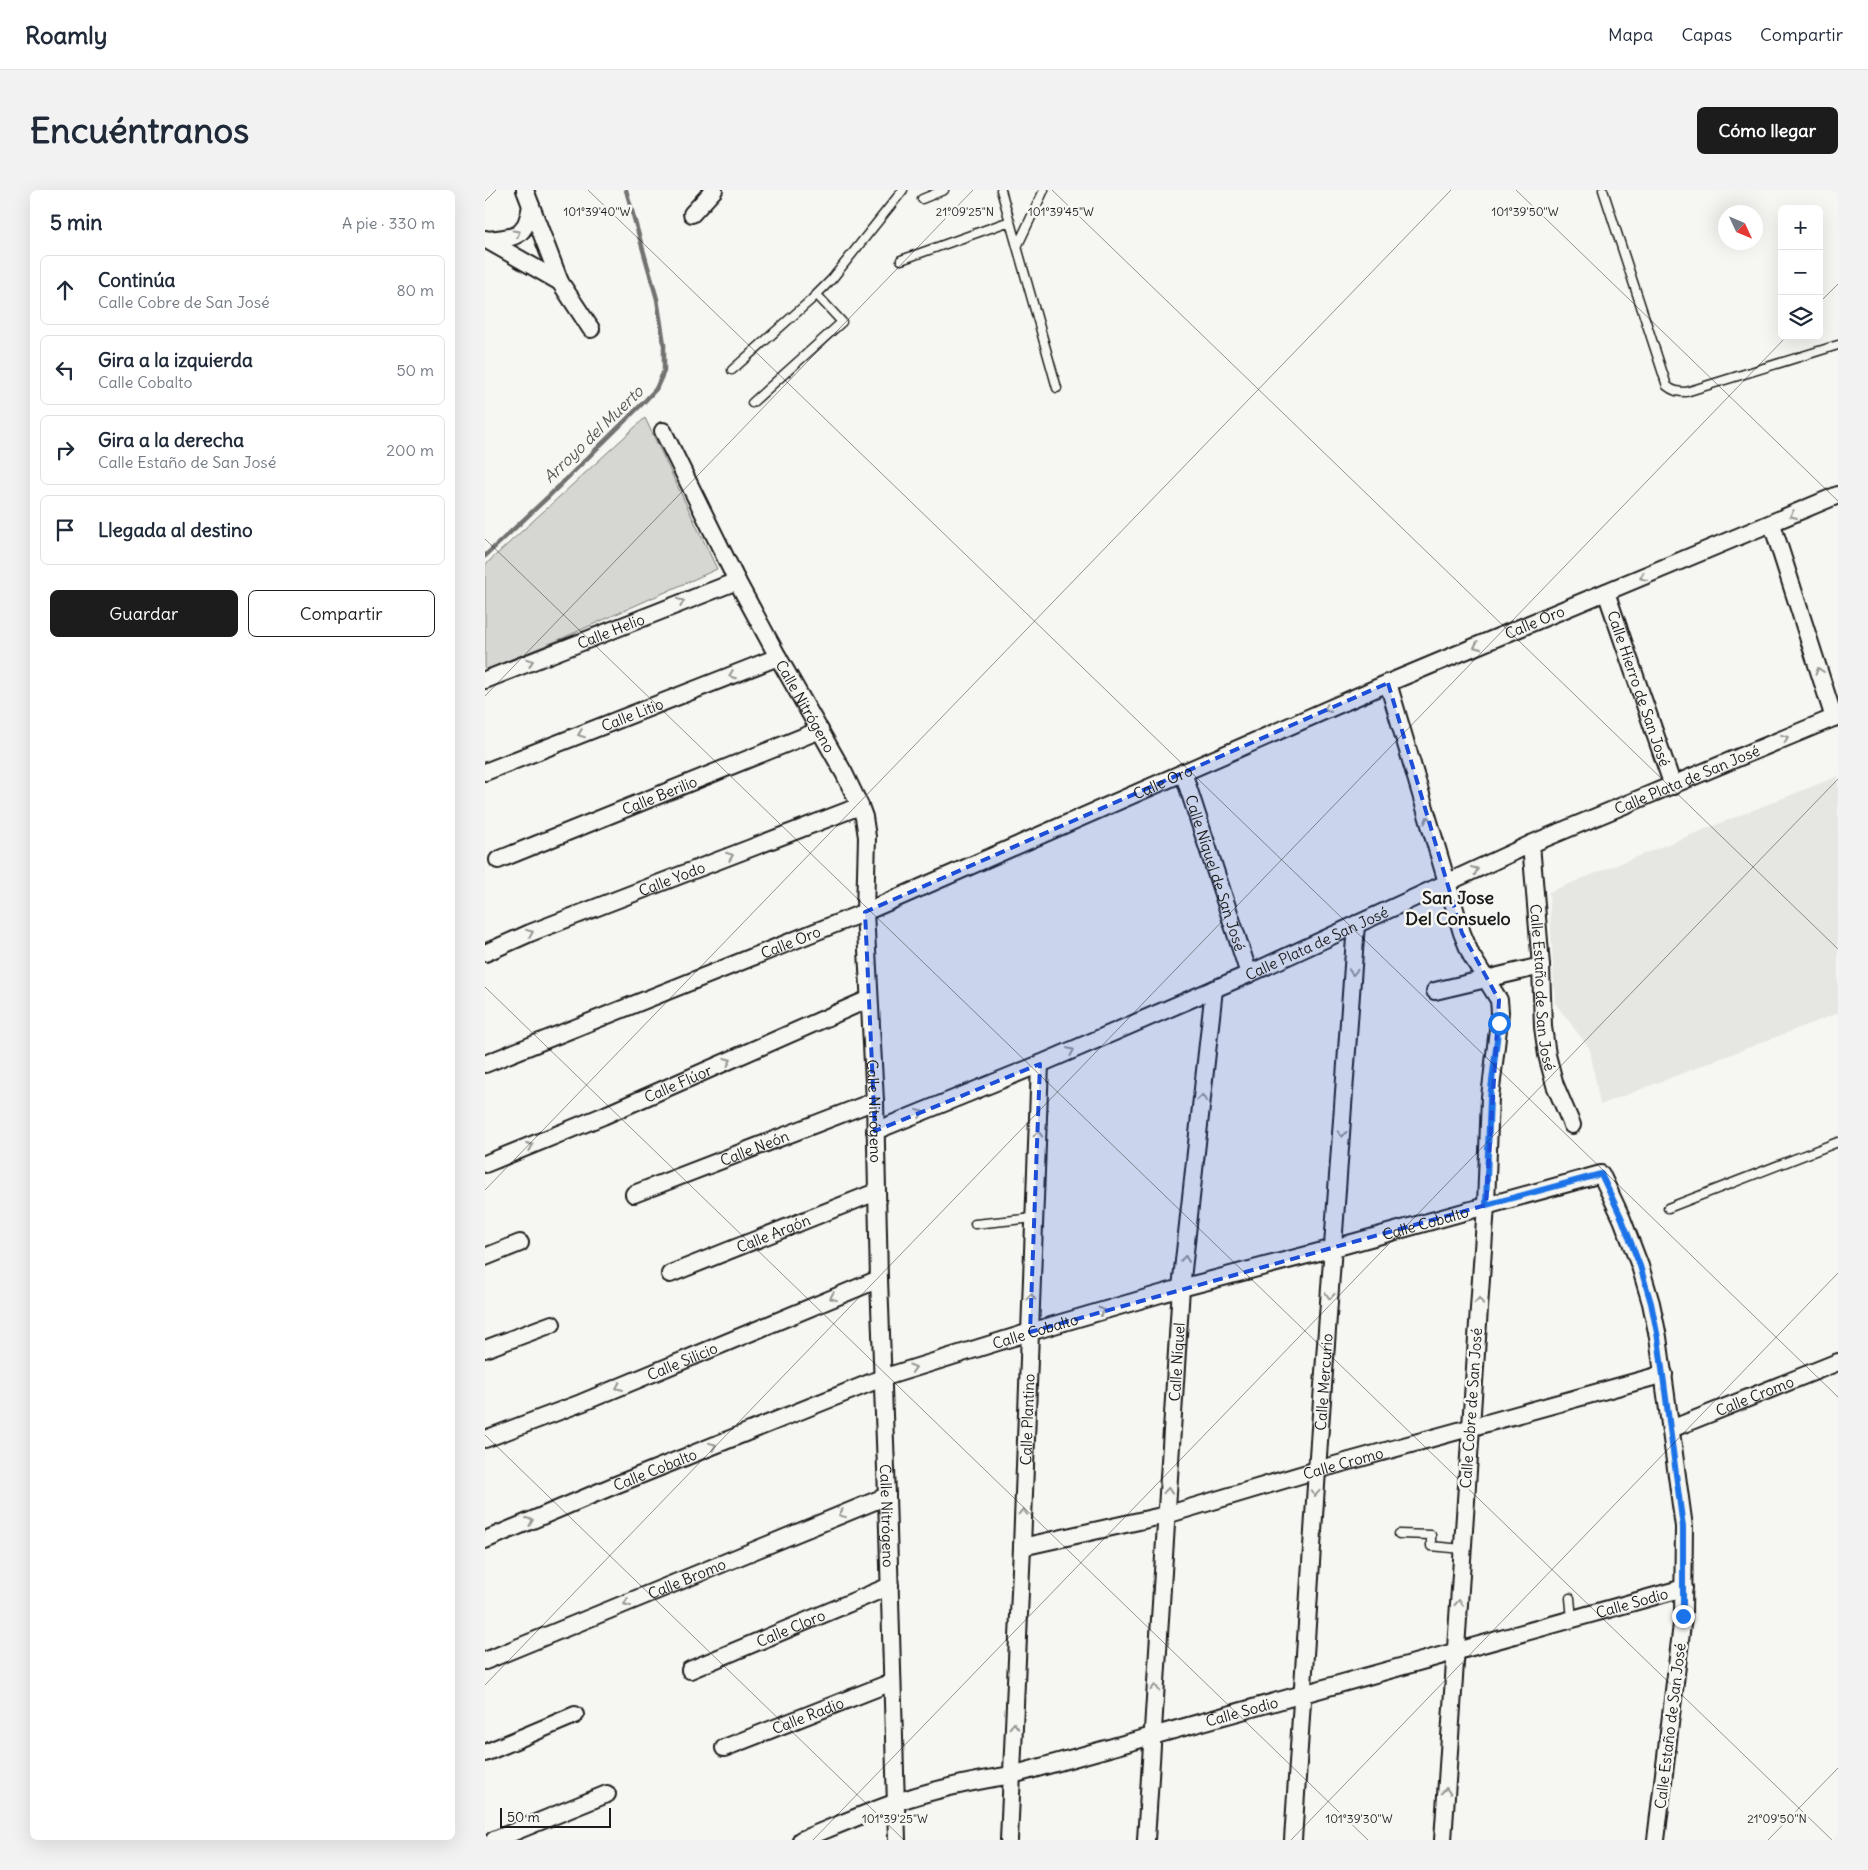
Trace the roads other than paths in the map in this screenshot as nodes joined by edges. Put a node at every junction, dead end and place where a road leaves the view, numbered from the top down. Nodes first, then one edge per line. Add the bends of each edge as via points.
1 (525, 190) edge
2 (714, 190) edge
3 (903, 190) edge
4 (944, 190) edge
5 (1001, 190) edge
6 (1045, 190) edge
7 (1603, 190) edge
8 (922, 199) dead end
9 (531, 206) junction
10 (692, 214) dead end
11 (1010, 221) junction
12 (485, 239) edge
13 (1017, 247) junction
14 (901, 260) dead end
15 (560, 282) junction
16 (817, 295) junction
17 (591, 329) dead end
18 (1838, 345) edge
19 (732, 370) dead end
20 (1057, 388) dead end
21 (752, 403) dead end
22 (663, 431) dead end
23 (1838, 495) edge
24 (1772, 524) junction
25 (737, 581) junction
26 (1606, 592) junction
27 (778, 657) junction
28 (485, 680) edge
29 (1388, 683) junction
30 (1836, 717) edge
31 (820, 730) junction
32 (485, 772) edge
33 (1183, 772) junction
34 (1673, 786) junction
35 (860, 806) junction
36 (1531, 844) junction
37 (498, 860) dead end
38 (1446, 883) junction
39 (865, 912) junction
40 (1356, 924) junction
41 (485, 953) edge
42 (1541, 966) junction
43 (1249, 974) junction
44 (1487, 980) junction
45 (1214, 989) junction
46 (1435, 991) dead end
47 (869, 999) junction
48 (485, 1064) edge
49 (1040, 1064) junction
50 (875, 1101) junction
51 (1572, 1125) dead end
52 (875, 1131) junction
53 (1838, 1142) edge
54 (485, 1164) edge
55 (1601, 1174) joint
56 (876, 1192) junction
57 (634, 1194) dead end
58 (1486, 1205) junction
59 (1668, 1208) dead end
60 (1034, 1218) junction
61 (975, 1224) dead end
62 (520, 1243) dead end
63 (1334, 1248) junction
64 (485, 1257) edge
65 (670, 1274) dead end
66 (879, 1279) junction
67 (1181, 1288) junction
68 (552, 1324) dead end
69 (1030, 1332) junction
70 (485, 1349) edge
71 (1838, 1362) edge
72 (1664, 1374) junction
73 (882, 1378) junction
74 (1470, 1428) junction
75 (1671, 1428) junction
76 (485, 1439) edge
77 (1317, 1470) junction
78 (887, 1496) junction
79 (1166, 1515) junction
80 (1399, 1534) dead end
81 (485, 1540) edge
82 (1022, 1547) junction
83 (1462, 1549) junction
84 (889, 1586) junction
85 (1684, 1588) junction
86 (1570, 1598) dead end
87 (1573, 1619) junction
88 (1456, 1652) junction
89 (485, 1661) edge
90 (691, 1670) dead end
91 (892, 1682) junction
92 (1301, 1694) junction
93 (575, 1715) dead end
94 (1152, 1737) junction
95 (724, 1748) dead end
96 (485, 1753) edge
97 (1012, 1775) junction
98 (607, 1794) dead end
99 (896, 1802) junction
100 (494, 1840) edge
101 (801, 1840) edge
102 (897, 1840) edge
103 (1009, 1840) edge
104 (1146, 1840) edge
105 (1293, 1840) edge
106 (1443, 1840) edge
107 (1655, 1840) edge

1 - 9 street
2 - 10 street
3 - 16 lane
4 - 8 lane
5 - 11 lane
6 - 13 lane
7 - 18 lane via 1671,390 1686,392
12 -> 9 street via 512,237 519,233 525,228
9 - 15 street
11 - 13 lane
11 - 14 lane
12 - 15 street
13 - 20 lane
15 - 17 street
16 - 19 lane
16 - 21 lane via 842,322
22 - 25 street, Calle Nitrógeno
23 -> 24 street, Calle Oro
24 -> 26 street, Calle Oro
30 -> 24 street
25 - 27 street, Calle Nitrógeno
28 -> 25 street, Calle Helio
26 -> 29 street, Calle Oro
26 - 34 street, Calle Hierro de San José
27 - 31 street, Calle Nitrógeno
27 -> 32 street, Calle Litio
29 -> 33 street, Calle Oro
38 -> 29 street, Calle Cobre de San José
34 -> 30 street, Calle Plata de San José
31 - 35 street, Calle Nitrógeno
31 - 37 street, Calle Berilio
33 - 39 street, Calle Oro
33 - 43 street, Calle Níquel de San José
34 - 36 street, Calle Plata de San José
35 - 39 street, Calle Nitrógeno via 867,837
41 -> 35 street, Calle Yodo
38 -> 36 street, Calle Plata de San José
36 - 42 street, Calle Estaño de San José
38 - 40 street, Calle Plata de San José
38 - 44 street, Calle Cobre de San José via 1471,955
39 - 47 street, Calle Nitrógeno
39 - 48 street, Calle Oro
40 - 43 street, Calle Plata de San José
40 -> 63 street, Calle Mercurio
42 - 44 street
42 - 51 street, Calle Estaño de San José via 1547,1056
43 - 45 street, Calle Plata de San José
44 - 46 street
44 - 58 street, Calle Cobre de San José via 1499,1000 1500,1012 1490,1098
49 -> 45 street, Calle Plata de San José
67 -> 45 street, Calle Níquel
47 - 50 street, Calle Nitrógeno
54 -> 47 street, Calle Flúor
52 -> 49 street, Calle Plata de San José
60 -> 49 street, Calle Plantino
50 - 52 street, Calle Nitrógeno
50 - 57 street, Calle Neón
52 - 56 street, Calle Nitrógeno
53 - 59 lane
55 - 58 street, Calle Cobalto
55 - 72 street, Calle Estaño de San José via 1640,1266 1651,1303
56 - 65 street, Calle Argón
56 - 66 street, Calle Nitrógeno
58 - 63 street, Calle Cobalto
74 -> 58 street, Calle Cobre de San José
60 - 61 lane
69 -> 60 street, Calle Plantino
62 - 64 street
63 - 67 street, Calle Cobalto
63 -> 77 street, Calle Mercurio
66 - 73 street, Calle Nitrógeno
66 -> 76 street, Calle Silicio via 581,1403
69 -> 67 street, Calle Cobalto
79 -> 67 street, Calle Níquel
68 - 70 street
73 -> 69 street, Calle Cobalto
82 -> 69 street, Calle Plantino
71 - 75 street, Calle Cromo
72 - 74 street, Calle Cromo
72 - 75 street, Calle Estaño de San José
73 - 78 street, Calle Nitrógeno
81 -> 73 street, Calle Cobalto
74 - 77 street, Calle Cromo
74 - 83 street, Calle Cobre de San José
75 - 85 street, Calle Estaño de San José via 1683,1527
77 - 79 street, Calle Cromo
77 -> 92 street, Calle Mercurio
78 - 84 street, Calle Nitrógeno
78 -> 89 street, Calle Bromo
79 - 82 street, Calle Cromo
94 -> 79 street, Calle Níquel
80 - 83 lane via 1431,1535 1431,1546
97 -> 82 street, Calle Plantino
88 -> 83 street, Calle Cobre de San José
84 - 90 street, Calle Cloro
84 - 91 street, Calle Nitrógeno
85 - 87 street, Calle Sodio
85 - 107 street, Calle Estaño de San José via 1679,1655
86 - 87 lane
87 - 88 street, Calle Sodio
88 - 92 street, Calle Sodio
106 -> 88 street, Calle Cobre de San José
91 - 95 street, Calle Radio
91 - 99 street, Calle Nitrógeno
92 - 94 street, Calle Sodio
92 - 105 street, Calle Mercurio
93 - 96 street
94 - 97 street, Calle Sodio
94 - 104 street, Calle Níquel
97 - 99 street, Calle Sodio
97 - 103 street, Calle Plantino
98 - 100 street
99 - 101 street, Calle Sodio
99 - 102 street, Calle Nitrógeno

